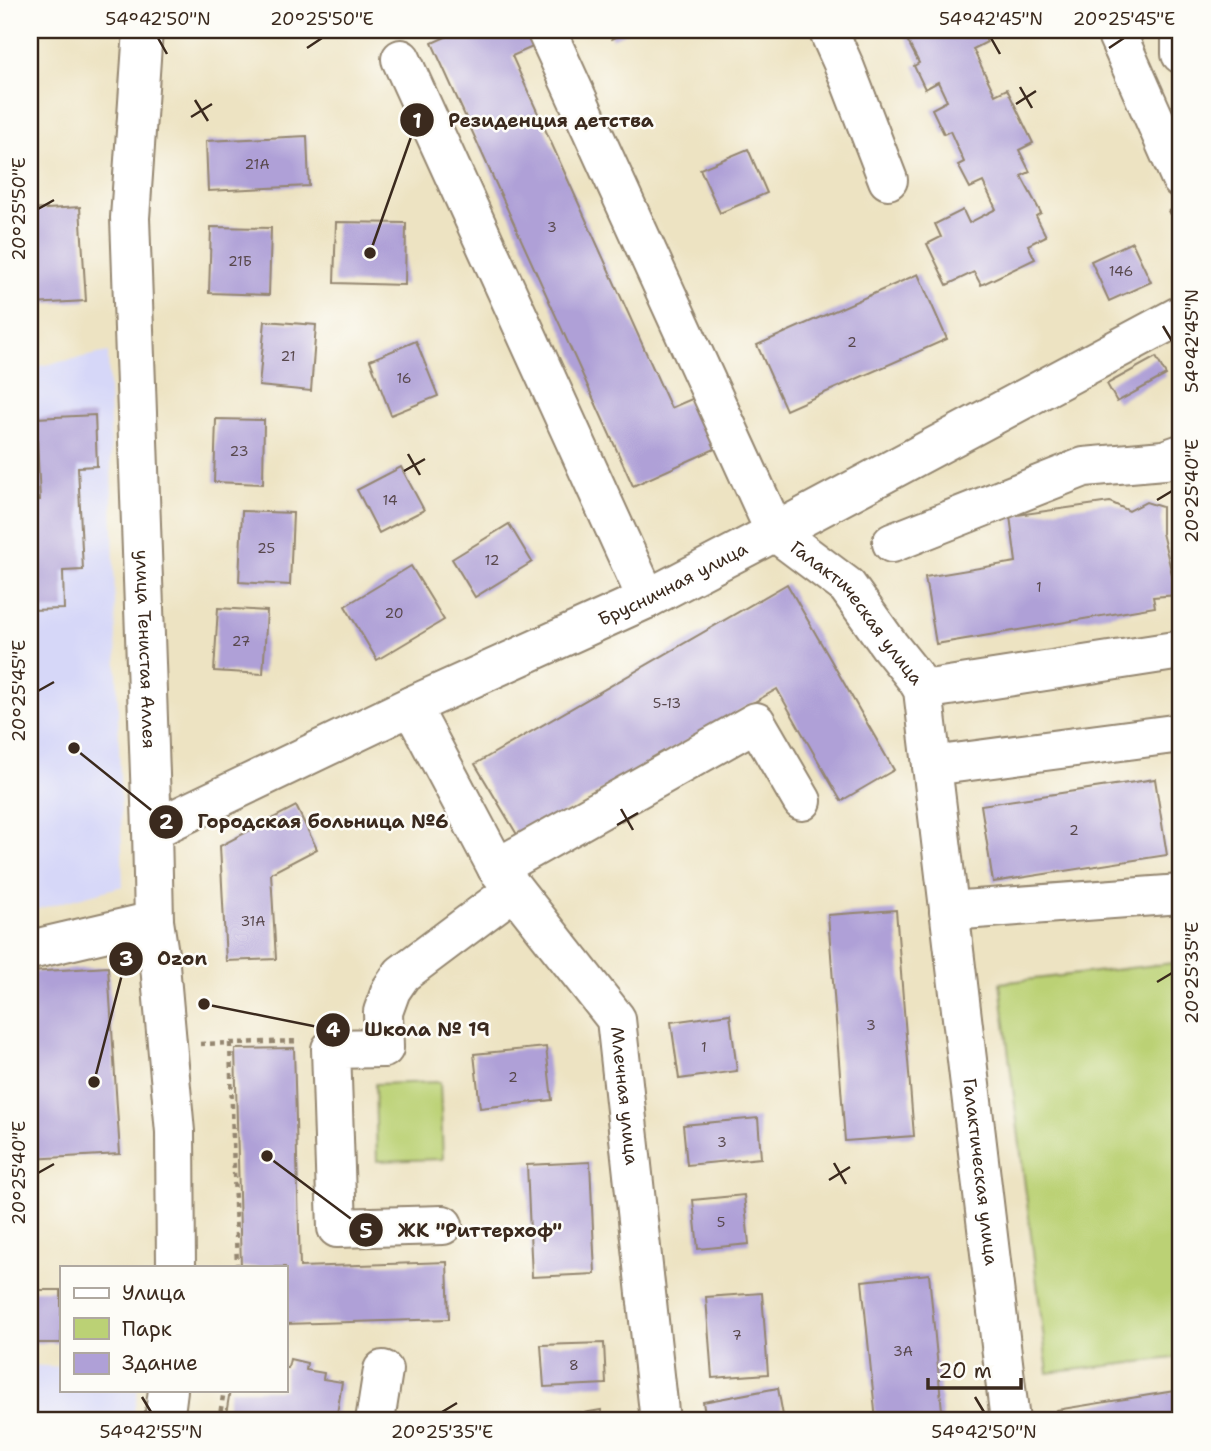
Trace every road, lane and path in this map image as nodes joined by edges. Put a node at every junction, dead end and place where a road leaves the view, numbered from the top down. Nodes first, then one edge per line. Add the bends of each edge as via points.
1 (143, 30) edge
2 (546, 30) edge
3 (828, 30) edge
4 (1115, 30) edge
5 (1181, 30) edge
6 (1181, 54) edge
7 (401, 59) dead end
8 (1181, 105) edge
9 (1176, 167) edge
10 (888, 180) dead end
11 (1181, 315) edge
12 (1181, 454) edge
13 (775, 532) junction
14 (892, 543) dead end
15 (647, 599) junction
16 (1181, 650) edge
17 (923, 690) junction
18 (411, 706) junction
19 (1181, 733) edge
20 (932, 766) junction
21 (802, 801) dead end
22 (152, 830) junction
23 (505, 879) junction
24 (1181, 894) edge
25 (949, 911) junction
26 (154, 920) junction
27 (30, 950) edge
28 (230, 1043) junction
29 (200, 1044) dead end
30 (331, 1049) junction
31 (443, 1225) dead end
32 (176, 1266) edge
33 (237, 1266) edge
34 (383, 1370) dead end
35 (168, 1392) edge
36 (224, 1392) edge
37 (164, 1421) edge
38 (219, 1421) edge
39 (375, 1421) edge
40 (660, 1421) edge
41 (1010, 1421) edge

1 - 22 street, улица Тенистая Аллея via 131,218
2 - 13 street, Галактическая улица
3 - 10 street
4 - 9 street
5 - 6 street
7 - 15 street
8 - 9 street
11 - 13 street, Брусничная улица
12 - 14 street via 1164,460 1084,467
13 - 15 street, Брусничная улица
13 - 17 street, Галактическая улица via 847,586
15 - 18 street, Брусничная улица
16 - 17 street
17 - 20 street, Галактическая улица
18 - 22 street, Брусничная улица
18 - 23 street, Млечная улица
19 - 20 street
20 - 25 street, Галактическая улица
21 - 23 street via 756,722
22 - 26 street, улица Тенистая Аллея
23 - 30 street via 402,974 383,1012 384,1048
23 - 40 street, Млечная улица via 616,1019
24 - 25 street
25 - 41 street, Галактическая улица
26 - 27 street
26 - 32 street, улица Тенистая Аллея via 175,1132
28 - 29 path
28 - 30 path via 331,1040
28 - 33 path
30 - 31 street via 337,1228
34 - 39 street
35 - 37 street
36 - 38 path

